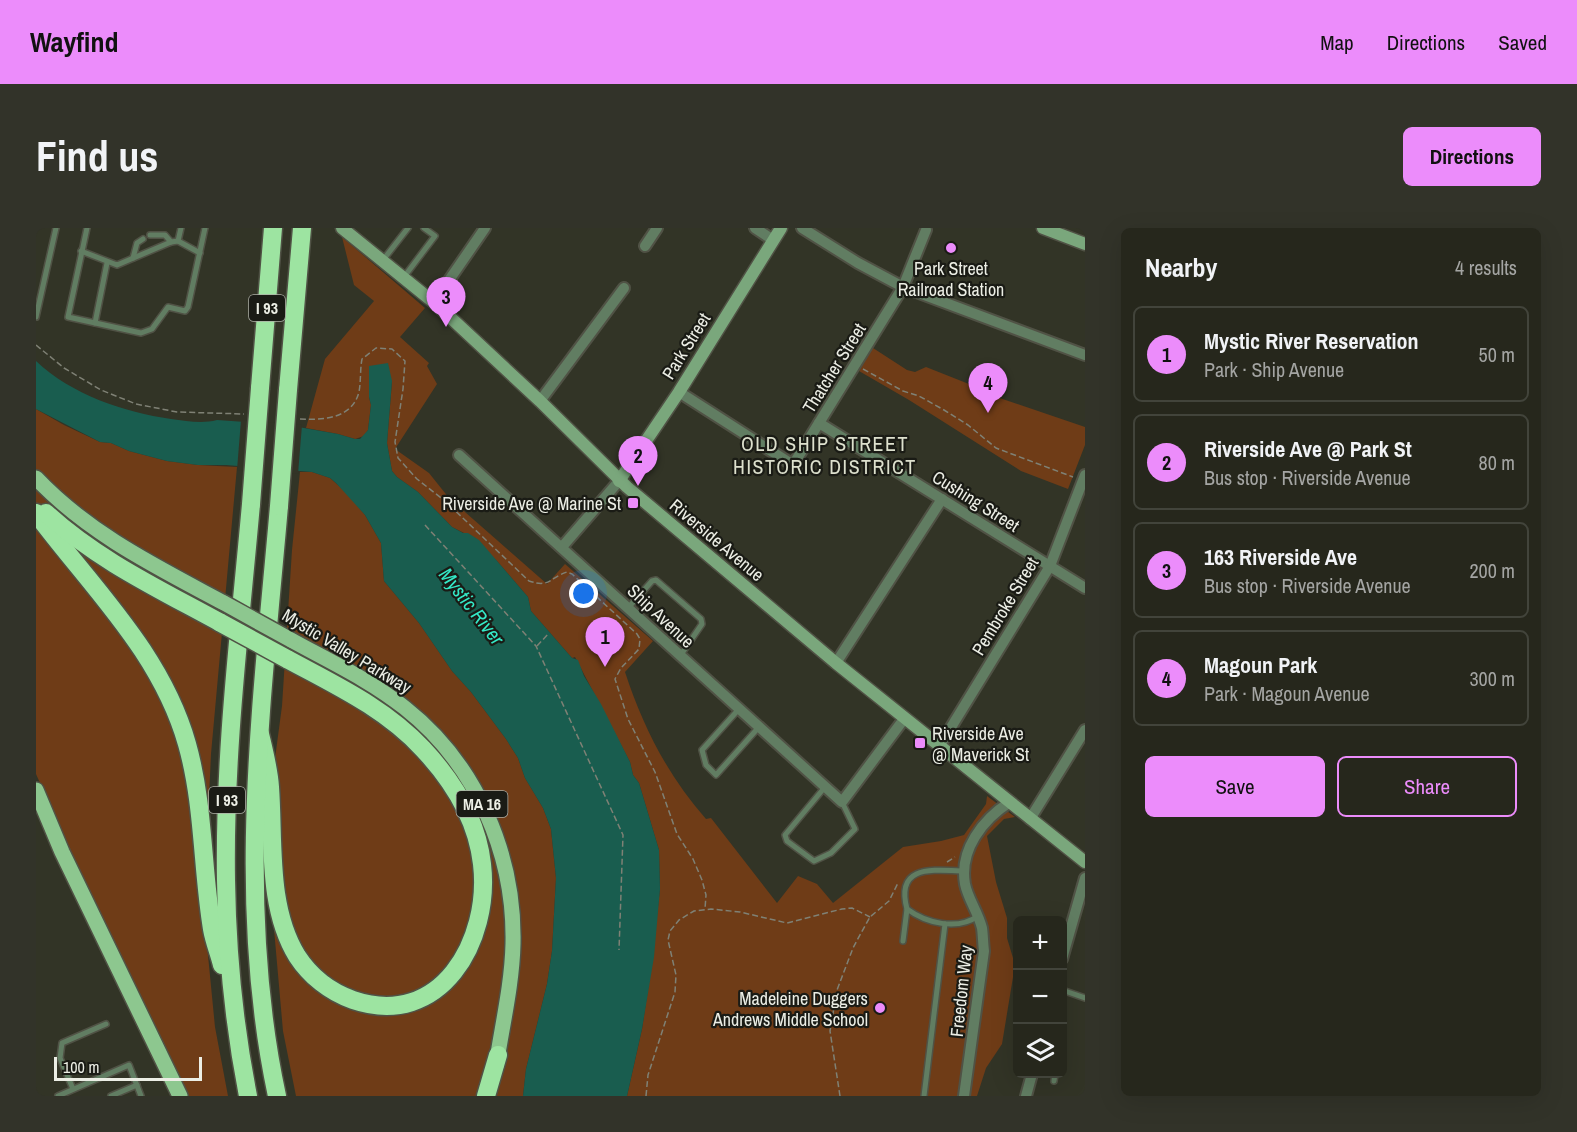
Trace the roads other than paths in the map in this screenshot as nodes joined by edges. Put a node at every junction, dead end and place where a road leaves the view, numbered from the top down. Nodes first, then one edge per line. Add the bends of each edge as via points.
1 (56, 228) edge
2 (87, 228) edge
3 (181, 228) edge
4 (205, 228) edge
5 (273, 228) edge
6 (342, 228) edge
7 (408, 228) edge
8 (424, 228) edge
9 (485, 228) edge
10 (657, 228) edge
11 (755, 228) edge
12 (781, 228) edge
13 (802, 228) edge
14 (1043, 228) edge
15 (926, 230) dead end
16 (150, 235) dead end
17 (301, 237) edge
18 (143, 239) dead end
19 (773, 240) junction
20 (178, 241) junction
21 (171, 242) junction
22 (1085, 244) edge
23 (645, 246) dead end
24 (81, 251) junction
25 (200, 253) junction
26 (133, 258) junction
27 (383, 260) junction
28 (108, 263) junction
29 (404, 277) junction
30 (903, 287) junction
31 (624, 288) dead end
32 (434, 302) junction
33 (36, 317) edge
34 (95, 323) junction
35 (1085, 355) edge
36 (679, 392) junction
37 (540, 401) junction
38 (819, 423) junction
39 (459, 455) dead end
40 (1082, 476) edge
41 (36, 478) edge
42 (619, 481) junction
43 (942, 499) junction
44 (36, 504) edge
45 (36, 513) edge
46 (562, 547) junction
47 (1050, 566) junction
48 (1085, 588) edge
49 (628, 608) junction
50 (680, 656) junction
51 (836, 663) junction
52 (739, 709) junction
53 (904, 719) junction
54 (759, 728) junction
55 (1085, 730) edge
56 (260, 734) junction
57 (939, 747) junction
58 (825, 788) junction
59 (36, 790) edge
60 (842, 802) junction
61 (1010, 802) junction
62 (1030, 819) junction
63 (1085, 862) edge
64 (965, 871) junction
65 (1085, 878) edge
66 (907, 909) junction
67 (978, 916) junction
68 (945, 924) junction
69 (903, 941) dead end
70 (1067, 941) edge
71 (1067, 992) edge
72 (1085, 998) edge
73 (234, 1003) junction
74 (106, 1024) dead end
75 (498, 1055) junction
76 (1031, 1078) edge
77 (1054, 1078) edge
78 (1054, 1081) dead end
79 (137, 1085) junction
80 (73, 1089) junction
81 (58, 1096) edge
82 (111, 1096) edge
83 (141, 1096) edge
84 (180, 1096) edge
85 (248, 1096) edge
86 (277, 1096) edge
87 (486, 1096) edge
88 (491, 1096) edge
89 (924, 1096) edge
90 (964, 1096) edge
91 (1026, 1096) edge

1 - 33 lane
2 - 24 lane
3 - 20 lane
4 - 25 lane
5 - 73 highway, I 93, bridge via 227,806 227,915
6 - 27 main road, Riverside Avenue
7 - 27 lane
8 - 29 lane via 435,236
9 - 32 street
10 - 23 street
11 - 19 street
12 - 19 main road, Park Street
13 - 30 street
14 - 22 main road
15 - 30 street, Thatcher Street
16 - 21 lane via 165,235
17 - 56 highway, I 93, bridge
18 - 26 lane via 137,243
19 - 36 main road, Park Street
20 - 21 lane
20 - 25 lane
21 - 26 lane
24 - 28 lane
24 - 34 lane via 68,317
25 - 34 lane via 185,311 168,307 152,329 141,333
26 - 28 lane via 117,266
27 - 29 main road, Riverside Avenue
28 - 34 lane
29 - 32 main road, Riverside Avenue
30 - 35 street
30 - 38 street, Thatcher Street
31 - 37 street
32 - 37 main road, Riverside Avenue
36 - 38 street, Thatcher Street via 792,465
36 - 42 main road, Park Street
37 - 42 main road, Riverside Avenue
38 - 43 street, Cushing Street
39 - 46 street, Ship Avenue
40 - 47 street, Pembroke Street
41 - 75 main road, Mystic Valley Parkway / MA 16, bridge via 104,536 376,687 406,708 448,751 489,819 510,891 512,964
42 - 46 street
42 - 51 main road, Riverside Avenue
43 - 47 street, Cushing Street
43 - 51 street
44 - 56 highway, bridge via 111,562 362,700 403,730 438,766 465,806 482,864 483,884 472,941 443,984 404,1003 359,1002 320,981 298,957 279,911 270,784
45 - 73 highway via 133,634 172,705 195,780 213,931
46 - 49 street, Ship Avenue
47 - 48 street, Cushing Street
47 - 57 street, Pembroke Street
49 - 50 street, Ship Avenue
49 - 50 lane via 656,580 701,619 702,624
50 - 52 street, Ship Avenue
51 - 53 main road, Riverside Avenue
52 - 54 street, Ship Avenue
52 - 54 lane via 702,750 706,765 716,775
53 - 57 main road, Riverside Avenue
53 - 60 street
54 - 58 street, Ship Avenue
55 - 62 street
56 - 86 highway, I 93 via 254,836 255,908 263,1013
57 - 61 main road, Riverside Avenue
58 - 60 street, Ship Avenue
58 - 60 lane via 785,835 787,841 814,861 831,853 855,829
59 - 84 main road
61 - 62 main road, Riverside Avenue
61 - 64 street, Freedom Way via 982,826 969,849
62 - 63 main road, Riverside Avenue
64 - 66 lane via 919,872 910,877 903,893
64 - 67 street, Freedom Way via 967,889
65 - 70 street
66 - 68 lane via 924,919
66 - 69 lane
67 - 68 lane via 963,923
67 - 90 street, Freedom Way via 984,951
68 - 89 lane
71 - 72 lane
73 - 85 highway, I 93
74 - 80 lane via 62,1043 60,1058
75 - 87 highway
75 - 88 main road, Mystic Valley Parkway / MA 16
76 - 91 street
77 - 78 lane
79 - 80 lane via 129,1065
79 - 82 lane
79 - 83 lane
80 - 81 lane

